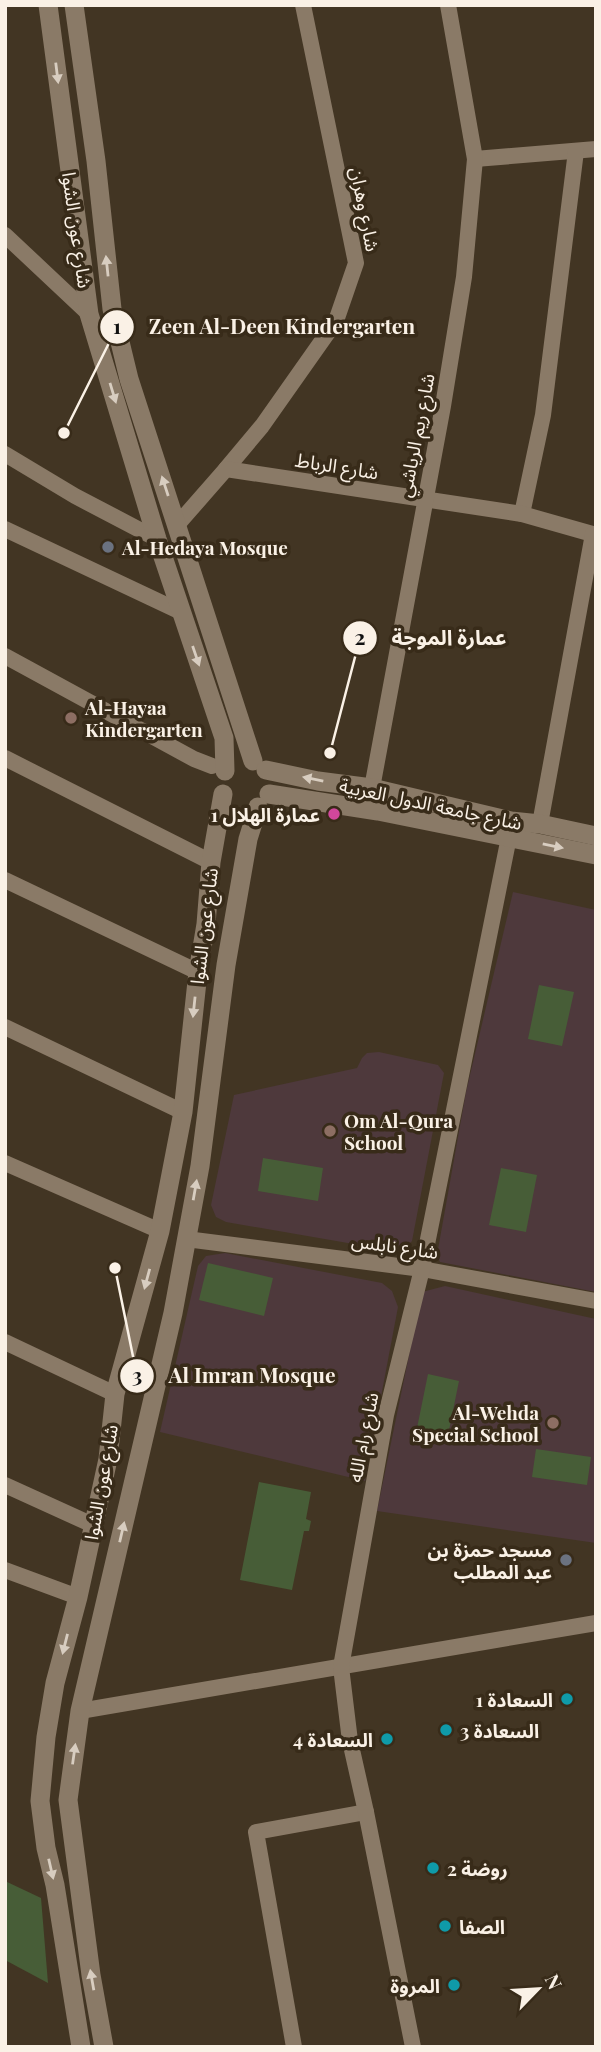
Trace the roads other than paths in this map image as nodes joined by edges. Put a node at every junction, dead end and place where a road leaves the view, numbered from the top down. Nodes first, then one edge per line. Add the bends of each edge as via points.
1 (48, 5) edge
2 (74, 5) edge
3 (303, 5) edge
4 (448, 5) edge
5 (596, 149) edge
6 (576, 151) junction
7 (475, 159) junction
8 (5, 235) edge
9 (89, 314) junction
10 (5, 454) edge
11 (226, 469) junction
12 (424, 500) junction
13 (522, 514) junction
14 (177, 525) junction
15 (5, 529) edge
16 (594, 534) edge
17 (157, 539) junction
18 (181, 612) junction
19 (5, 656) edge
20 (5, 758) edge
21 (259, 765) junction
22 (218, 768) junction
23 (372, 788) junction
24 (223, 794) junction
25 (264, 800) junction
26 (540, 824) junction
27 (596, 836) edge
28 (509, 837) junction
29 (596, 855) edge
30 (211, 862) junction
31 (5, 880) edge
32 (198, 972) junction
33 (5, 1027) edge
34 (183, 1112) junction
35 (5, 1163) edge
36 (160, 1231) junction
37 (186, 1239) junction
38 (422, 1269) junction
39 (596, 1301) edge
40 (5, 1342) edge
41 (115, 1394) junction
42 (5, 1485) edge
43 (93, 1525) junction
44 (5, 1570) edge
45 (78, 1597) junction
46 (596, 1623) edge
47 (341, 1667) junction
48 (80, 1711) junction
49 (366, 1812) junction
50 (81, 2047) edge
51 (104, 2047) edge
52 (294, 2047) edge
53 (413, 2047) edge

1 -> 9 main road, شارع عون الشوا
14 -> 2 main road, شارع عون الشوا via 129,379 112,309
3 - 11 street, شارع وهران via 356,263 336,321
4 - 7 street, شارع ريم الرياشي
5 - 6 street
6 - 7 street
6 - 13 street via 543,415
7 - 12 street, شارع ريم الرياشي via 462,290
8 - 9 street
9 -> 17 main road, شارع عون الشوا
10 - 17 street
11 - 12 street, شارع الرباط
11 - 14 street
12 - 13 street, شارع الرباط
12 - 23 street, شارع ريم الرياشي
13 - 16 street, شارع الرباط
14 - 21 main road, شارع عون الشوا
15 - 18 street
16 - 26 street
17 - 18 main road, شارع عون الشوا
18 -> 22 main road, شارع عون الشوا via 224,738
19 - 22 street
20 - 30 street
21 - 22 main road via 237,761
23 -> 21 main road, شارع جامعة الدول العربية via 318,781
21 - 25 main road via 269,777
22 - 24 main road
23 - 26 main road, شارع جامعة الدول العربية
24 - 25 main road via 234,807 250,810
24 - 30 main road, شارع عون الشوا
25 - 28 main road, شارع جامعة الدول العربية via 378,811
37 -> 25 main road, شارع عون الشوا via 248,839
26 - 27 main road, شارع جامعة الدول العربية
28 -> 29 main road, شارع جامعة الدول العربية
28 - 38 street, شارع رام الله
30 - 32 main road, شارع عون الشوا
31 - 32 street
32 -> 34 main road, شارع عون الشوا
33 - 34 street
34 - 36 main road, شارع عون الشوا
35 - 36 street
36 -> 41 main road, شارع عون الشوا
37 - 38 street, شارع نابلس
48 -> 37 main road, شارع عون الشوا via 170,1327
38 - 39 street, شارع نابلس
38 - 47 street, شارع رام الله via 386,1415
40 - 41 street
41 - 43 main road, شارع عون الشوا via 108,1459
42 - 43 street
43 - 45 main road, شارع عون الشوا
44 - 45 street
45 -> 50 main road, شارع عون الشوا via 55,1684 40,1801
46 - 47 street
47 - 48 street
47 - 49 street, شارع رام الله via 350,1741
51 -> 48 main road, شارع عون الشوا via 68,1800
49 - 52 street via 256,1832
49 - 53 street, شارع رام الله

